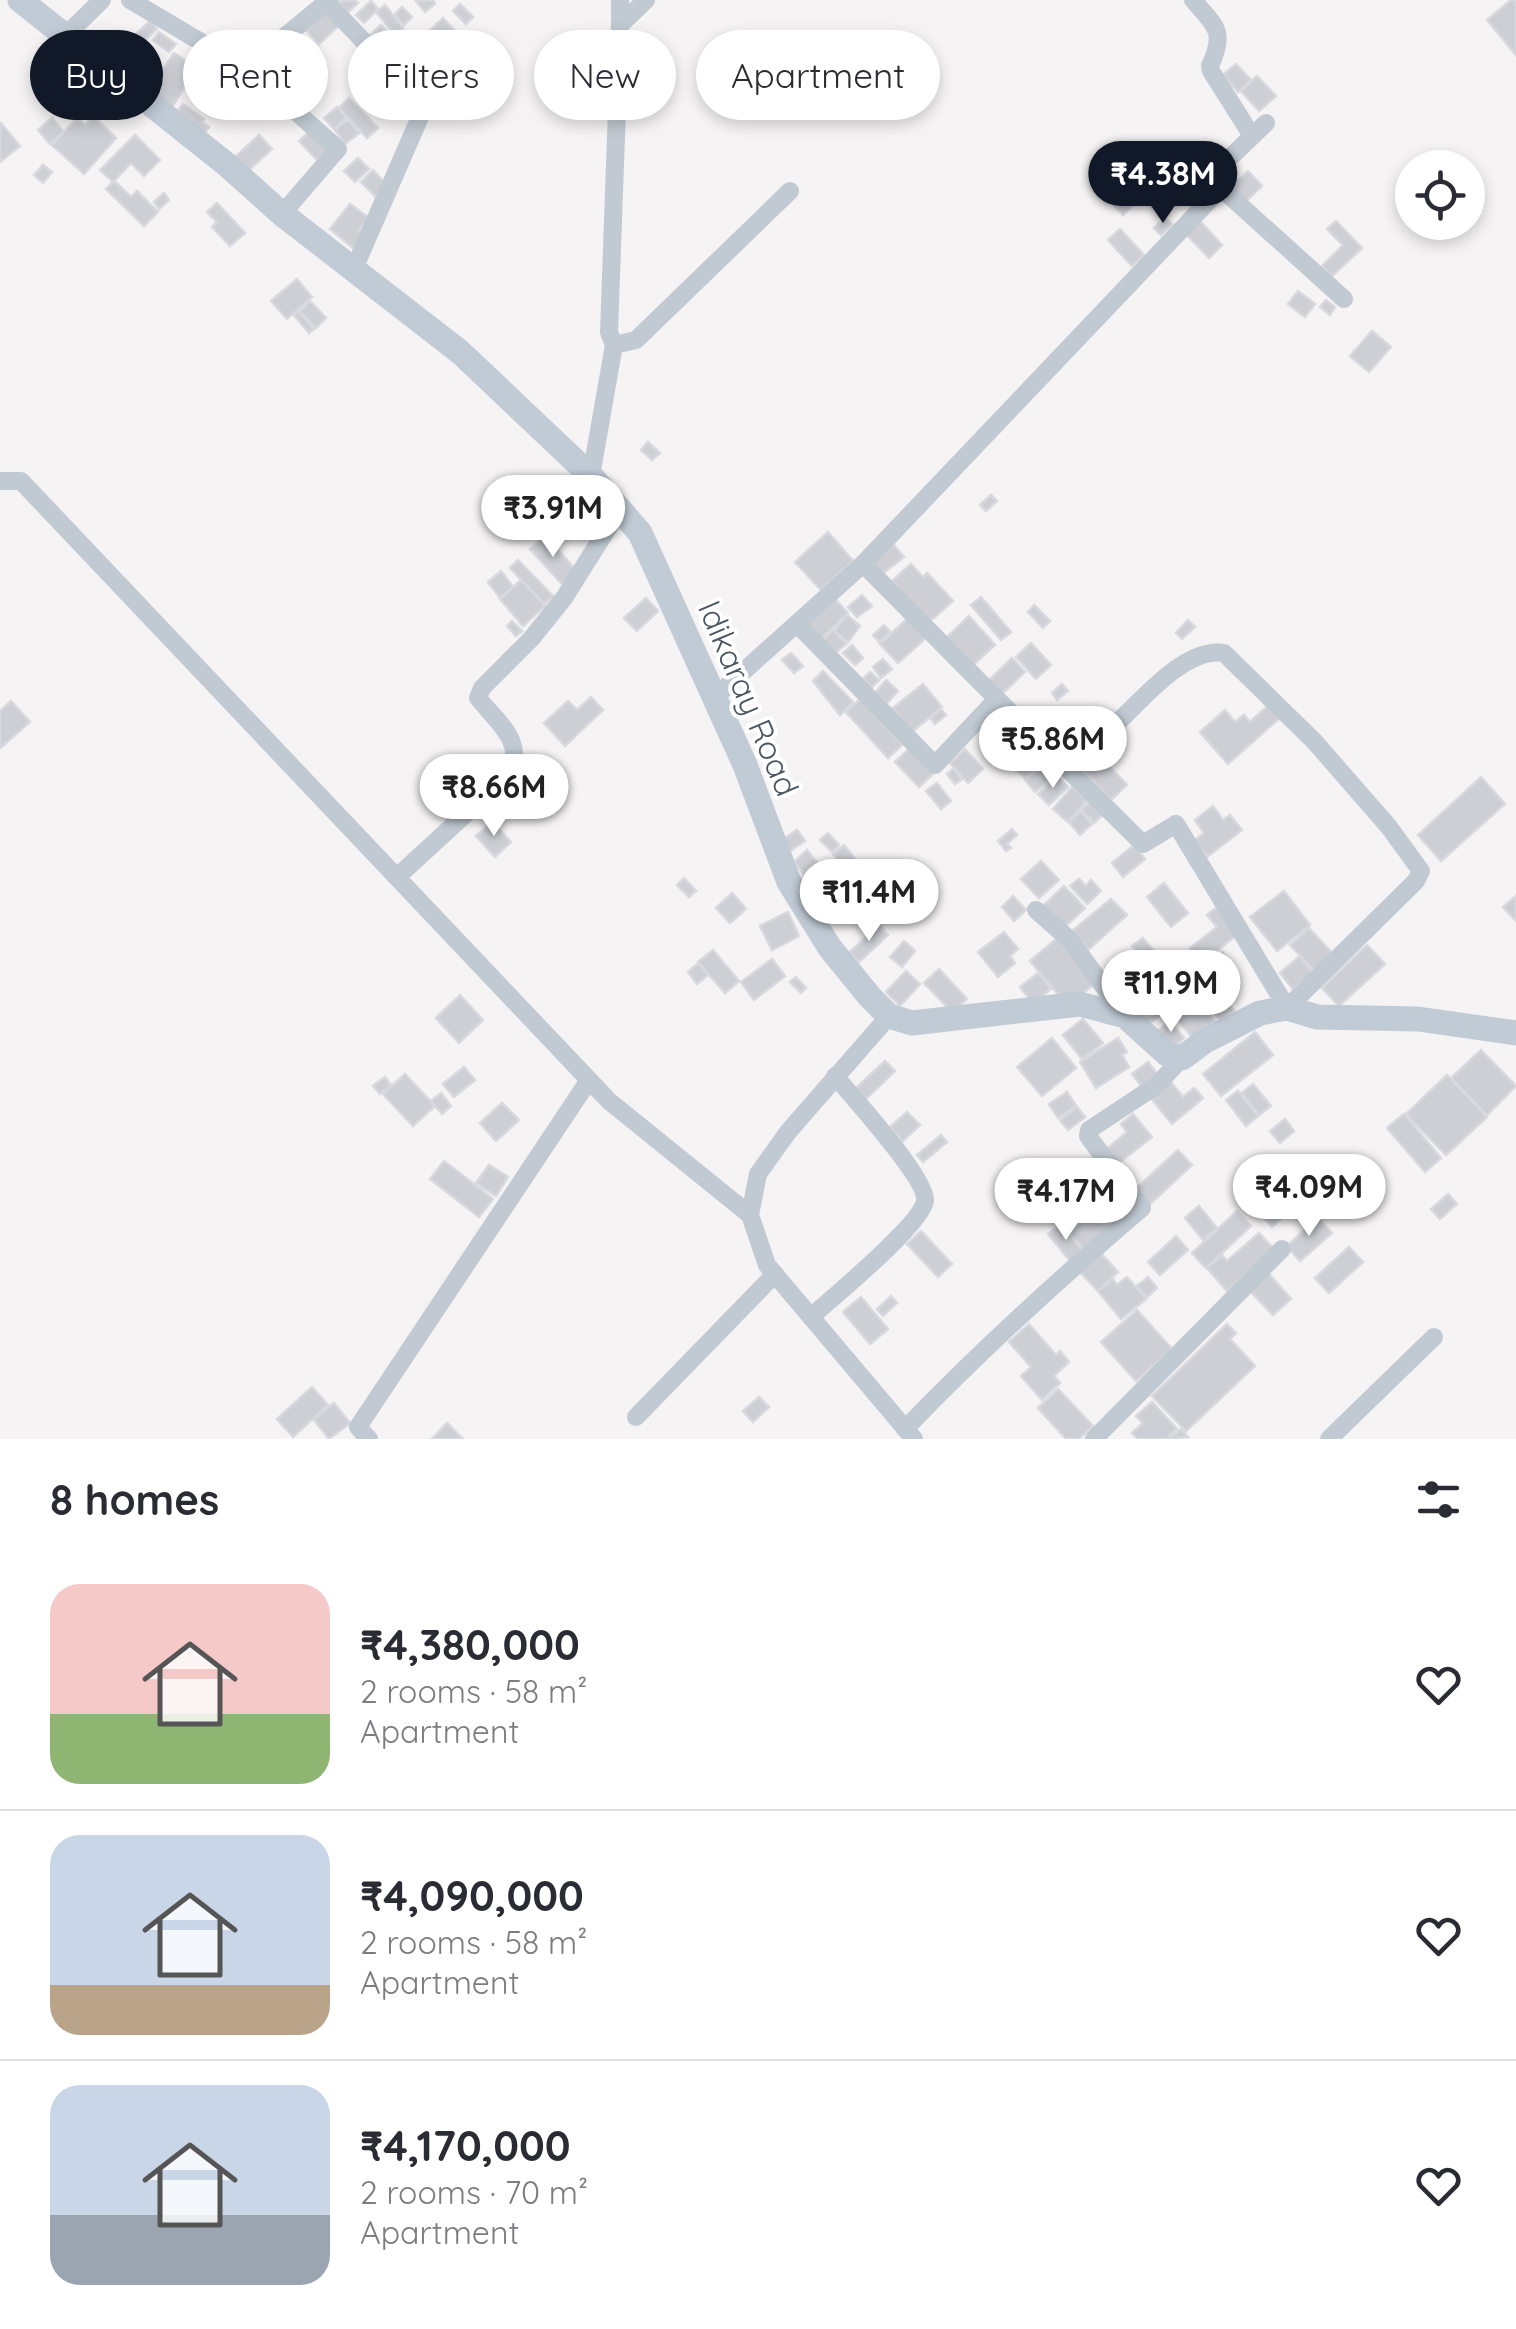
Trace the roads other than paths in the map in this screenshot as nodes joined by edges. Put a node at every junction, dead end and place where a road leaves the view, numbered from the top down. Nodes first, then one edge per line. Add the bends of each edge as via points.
1 (20, 0) edge
2 (102, 0) edge
3 (130, 0) edge
4 (620, 0) edge
5 (646, 0) edge
6 (1193, 0) edge
7 (328, 1) edge
8 (620, 25) junction
9 (57, 30) edge
10 (70, 30) edge
11 (293, 30) edge
12 (183, 31) edge
13 (163, 114) edge
14 (305, 120) edge
15 (1221, 188) junction
16 (790, 191) dead end
17 (282, 214) junction
18 (354, 269) junction
19 (1344, 299) dead end
20 (614, 344) junction
21 (591, 476) junction
22 (0, 481) edge
23 (620, 509) junction
24 (862, 564) junction
25 (798, 625) junction
26 (716, 697) junction
27 (997, 698) junction
28 (1114, 724) dead end
29 (397, 876) junction
30 (1036, 910) dead end
31 (1287, 1008) junction
32 (889, 1016) junction
33 (1125, 1016) junction
34 (1516, 1033) edge
35 (1182, 1058) junction
36 (836, 1076) junction
37 (589, 1080) junction
38 (750, 1215) junction
39 (1282, 1249) dead end
40 (775, 1274) junction
41 (811, 1317) junction
42 (1434, 1337) dead end
43 (636, 1417) dead end
44 (910, 1434) edge
45 (368, 1439) edge
46 (1094, 1439) edge
47 (1329, 1439) edge

1 - 9 street, Idikaray Road
2 - 10 street
3 - 12 street
4 - 8 street
5 - 8 street
6 - 15 street via 1220,37 1210,66 1259,130 1215,172
7 - 11 street
7 - 18 street via 422,102
8 - 20 street
13 - 17 street, Idikaray Road
14 - 17 street via 338,149
15 - 19 street
15 - 24 street
16 - 20 street via 636,340
17 - 18 street, Idikaray Road
18 - 21 street, Idikaray Road via 460,352
20 - 21 street
21 - 23 street, Idikaray Road
22 - 29 street via 21,481
23 - 26 street, Idikaray Road via 640,532
23 - 29 street via 564,598 482,688 478,698 514,744 516,762
24 - 25 street
24 - 27 street
25 - 26 street
25 - 27 street via 935,764
26 - 32 street, Idikaray Road via 789,882 830,948
27 - 31 street via 1143,844 1176,824
28 - 31 street via 1183,663 1199,653 1224,653 1314,741 1417,862 1416,881
29 - 37 street
30 - 33 street via 1070,940
31 - 34 street via 1317,1017 1418,1020
31 - 35 street via 1260,1013
32 - 33 street via 912,1023 1080,1004
32 - 36 street
33 - 35 street via 1166,1054
35 - 44 street via 1157,1085 1088,1130 1142,1208 970,1361
36 - 38 street via 758,1174
36 - 41 street via 912,1170 925,1203
37 - 38 street
37 - 45 street via 358,1428
38 - 40 street
39 - 46 street
40 - 41 street
40 - 43 street
41 - 44 street
42 - 47 street

